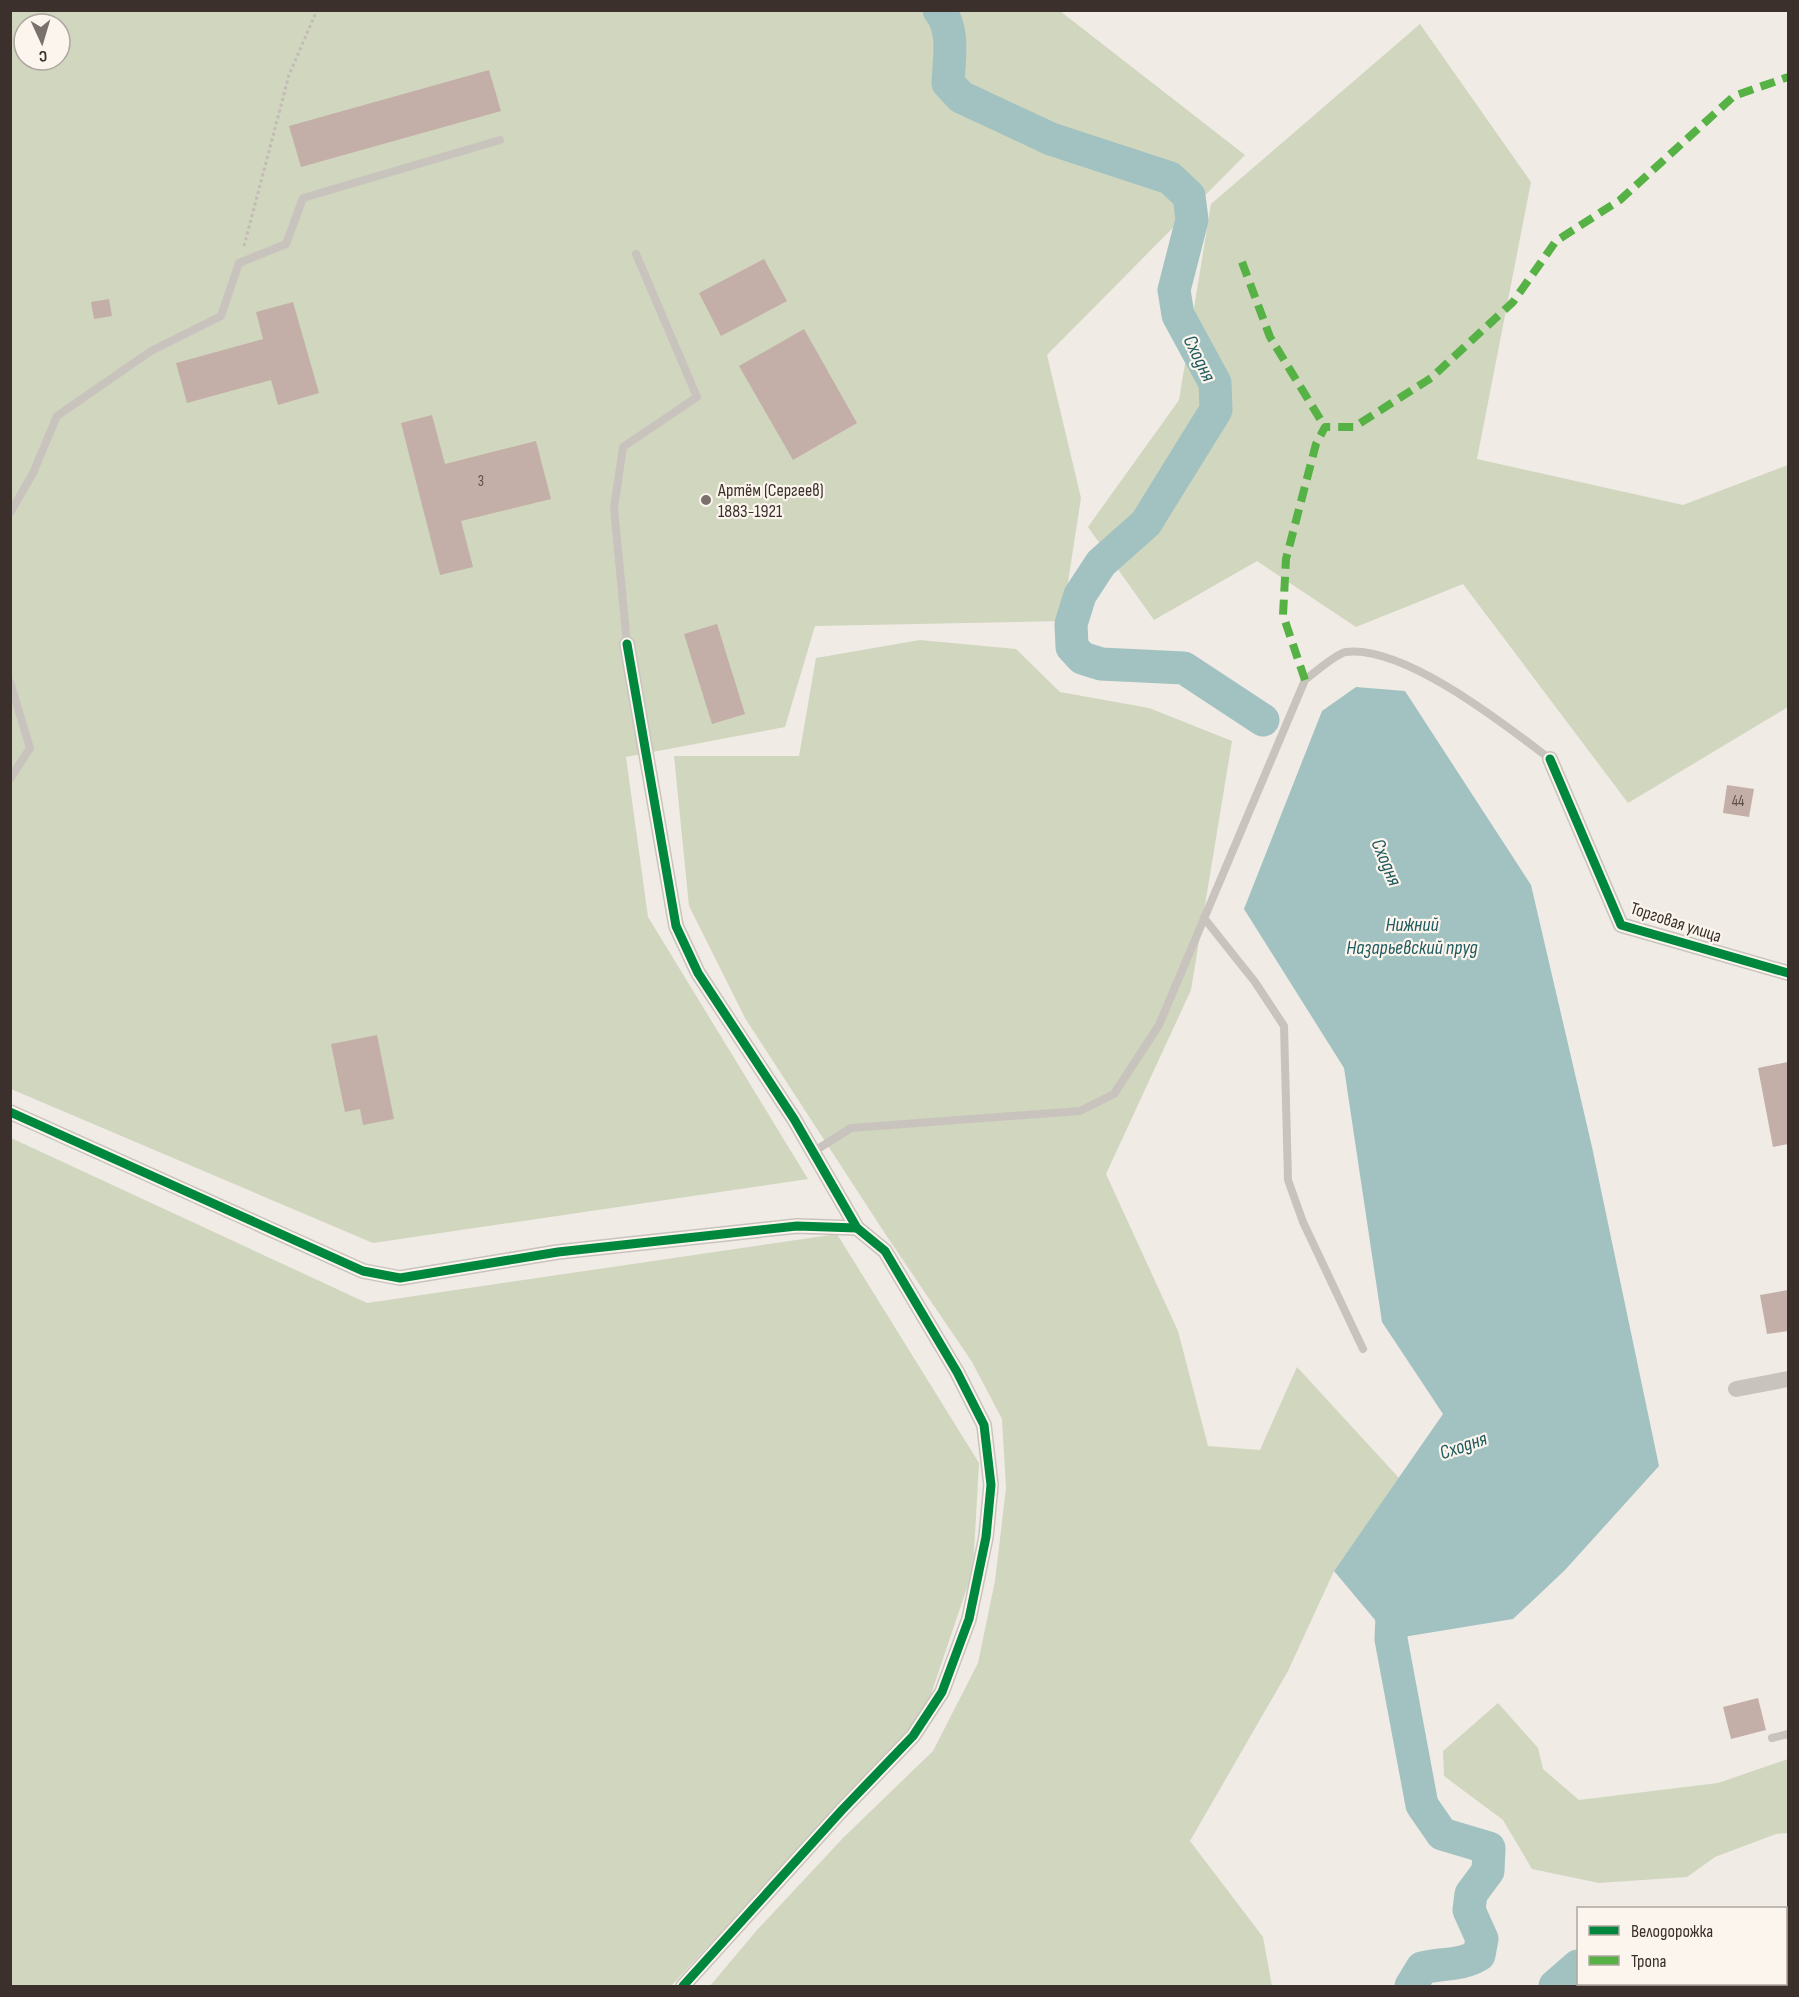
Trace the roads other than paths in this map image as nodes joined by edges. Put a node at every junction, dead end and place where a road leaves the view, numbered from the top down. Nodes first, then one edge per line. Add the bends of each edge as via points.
1 (500, 140) dead end
2 (636, 254) dead end
3 (10, 513) edge
4 (627, 644) joint
5 (10, 682) edge
6 (1550, 759) joint
7 (10, 779) edge
8 (1204, 918) junction
9 (1788, 973) edge
10 (10, 1112) edge
11 (813, 1152) junction
12 (857, 1228) junction
13 (1363, 1349) dead end
14 (1788, 1379) edge
15 (1736, 1389) dead end
16 (1788, 1734) edge
17 (1772, 1738) dead end
18 (684, 1986) edge

1 - 3 lane via 303,198 286,244 239,263 221,316 151,351 57,416 33,473
2 - 4 lane via 697,397 623,447 614,508
4 - 11 street via 676,926 698,973
5 - 7 lane via 30,748
6 - 8 lane via 1477,704 1385,654 1344,652 1305,680
6 - 9 street, Торговая улица via 1621,925
8 - 11 lane via 1159,1025 1114,1094 1080,1111 851,1128
8 - 13 lane via 1284,1026 1288,1180 1303,1222
10 - 12 street via 363,1271 400,1278 558,1252 763,1229
11 - 12 street
12 - 18 street via 885,1251 984,1425 991,1485 986,1537 969,1619 942,1692 913,1736
14 - 15 street
16 - 17 lane

